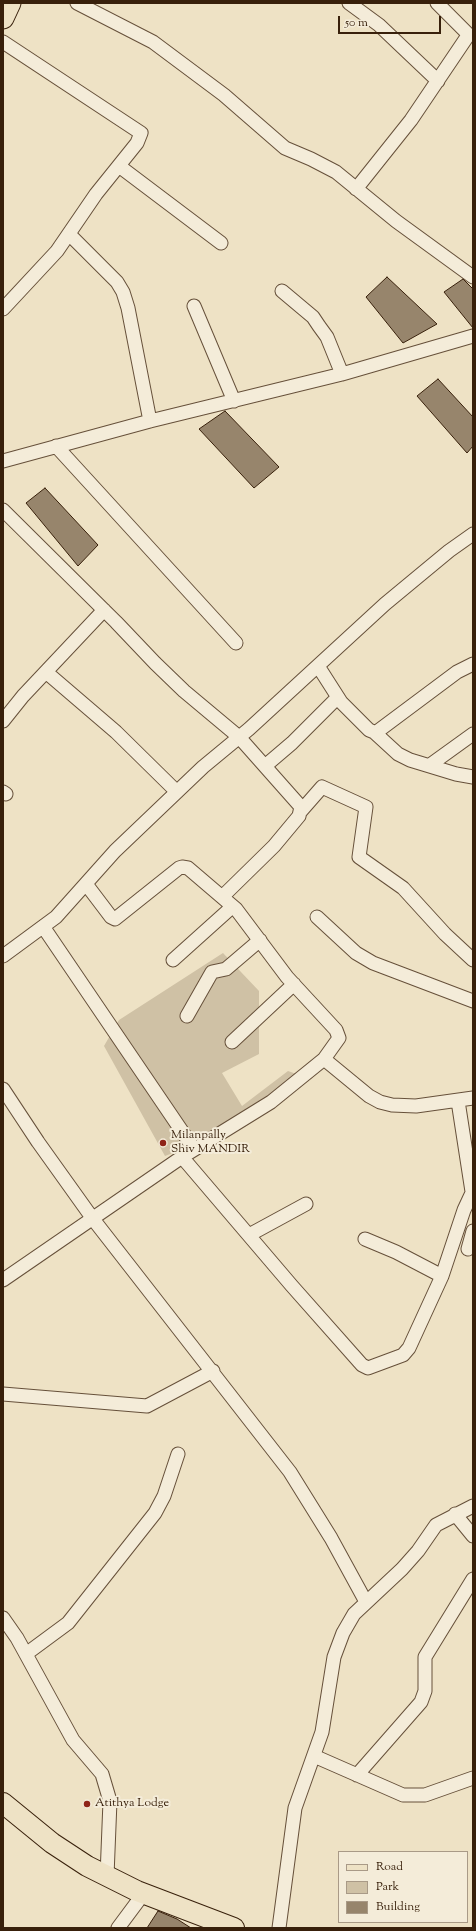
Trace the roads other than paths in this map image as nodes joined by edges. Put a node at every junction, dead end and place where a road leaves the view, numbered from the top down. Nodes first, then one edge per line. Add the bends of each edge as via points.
1 (10, 3) edge
2 (77, 3) edge
3 (349, 3) edge
4 (437, 3) edge
5 (3, 18) edge
6 (3, 42) edge
7 (438, 81) junction
8 (119, 166) junction
9 (356, 189) junction
10 (69, 234) junction
11 (221, 243) dead end
12 (473, 277) edge
13 (282, 291) dead end
14 (194, 306) dead end
15 (3, 309) edge
16 (473, 336) edge
17 (342, 374) junction
18 (234, 401) junction
19 (150, 421) junction
20 (56, 446) junction
21 (3, 461) edge
22 (3, 510) edge
23 (473, 534) edge
24 (104, 610) junction
25 (236, 642) dead end
26 (473, 664) edge
27 (318, 666) junction
28 (46, 672) junction
29 (338, 697) junction
30 (3, 722) edge
31 (374, 732) junction
32 (473, 734) edge
33 (239, 738) junction
34 (430, 765) junction
35 (265, 766) junction
36 (473, 777) edge
37 (177, 792) junction
38 (301, 811) junction
39 (86, 884) junction
40 (222, 897) junction
41 (232, 907) junction
42 (317, 917) dead end
43 (44, 928) junction
44 (260, 940) junction
45 (3, 956) edge
46 (173, 960) dead end
47 (473, 960) edge
48 (294, 984) junction
49 (473, 1001) edge
50 (187, 1016) dead end
51 (232, 1042) dead end
52 (324, 1059) junction
53 (3, 1089) edge
54 (473, 1098) edge
55 (458, 1101) junction
56 (194, 1149) junction
57 (182, 1157) junction
58 (472, 1196) edge
59 (306, 1204) dead end
60 (93, 1219) junction
61 (473, 1231) edge
62 (249, 1235) junction
63 (366, 1240) dead end
64 (468, 1249) dead end
65 (442, 1276) junction
66 (3, 1280) edge
67 (213, 1371) junction
68 (3, 1394) edge
69 (178, 1454) dead end
70 (473, 1506) edge
71 (455, 1514) junction
72 (473, 1536) edge
73 (473, 1579) edge
74 (366, 1602) junction
75 (3, 1618) edge
76 (26, 1654) junction
77 (314, 1756) junction
78 (357, 1775) junction
79 (473, 1778) edge
80 (3, 1802) edge
81 (107, 1876) junction
82 (144, 1893) junction
83 (118, 1928) edge
84 (234, 1928) edge
85 (279, 1928) edge

1 - 5 highway
2 - 9 street via 153,42 224,95 285,148 336,172
3 - 7 street via 379,25
4 - 7 street via 467,35
6 - 8 street via 141,133 141,137
7 - 9 street via 411,120
8 - 10 street
8 - 11 street
9 - 12 street
10 - 15 street via 50,260
10 - 19 street via 117,282 123,292
13 - 17 street via 313,318 327,337
14 - 18 street
16 - 17 street
17 - 18 street
18 - 19 street
19 - 20 street
20 - 21 street
20 - 25 street
22 - 24 street
23 - 27 street via 449,550 385,604
24 - 28 street
24 - 33 street via 160,668
26 - 31 street via 457,672
27 - 29 street
27 - 33 street
28 - 30 street via 14,706
28 - 37 street via 116,732
29 - 31 street
29 - 35 street
31 - 34 street via 398,754
32 - 34 street
33 - 35 street
33 - 37 street
34 - 36 street
35 - 38 street via 301,807
37 - 39 street via 115,850
38 - 40 street via 274,846
38 - 47 street via 322,787 366,807 359,857 403,888
39 - 40 street via 113,919 182,867 188,868
39 - 43 street via 66,908
40 - 41 street
41 - 44 street
41 - 46 street
42 - 49 street via 356,953 373,963
43 - 45 street
43 - 56 street
44 - 48 street
44 - 50 street via 226,969 212,972
48 - 51 street
48 - 52 street via 339,1035
52 - 55 street via 380,1102 416,1106
52 - 56 street via 271,1102
53 - 60 street
54 - 55 street
55 - 58 street
56 - 57 street
57 - 60 street
57 - 62 street
58 - 65 street via 462,1216
59 - 62 street
60 - 66 street
60 - 67 street
61 - 64 street
62 - 65 street via 362,1365 368,1368 402,1355 409,1348
63 - 65 street
67 - 68 street via 147,1406
67 - 74 street via 304,1492
69 - 76 street via 164,1496 155,1513 68,1623
70 - 71 street
71 - 72 street
71 - 74 street via 436,1525 418,1552
73 - 78 street via 425,1657 425,1691 421,1702
74 - 77 street via 348,1624 334,1657 326,1712
75 - 76 street
76 - 81 street via 73,1740 102,1774 110,1801
77 - 78 street
77 - 85 street via 295,1808
78 - 79 street via 390,1790 414,1796 426,1795
80 - 81 main road via 52,1843
81 - 82 main road
82 - 83 street
82 - 84 main road

